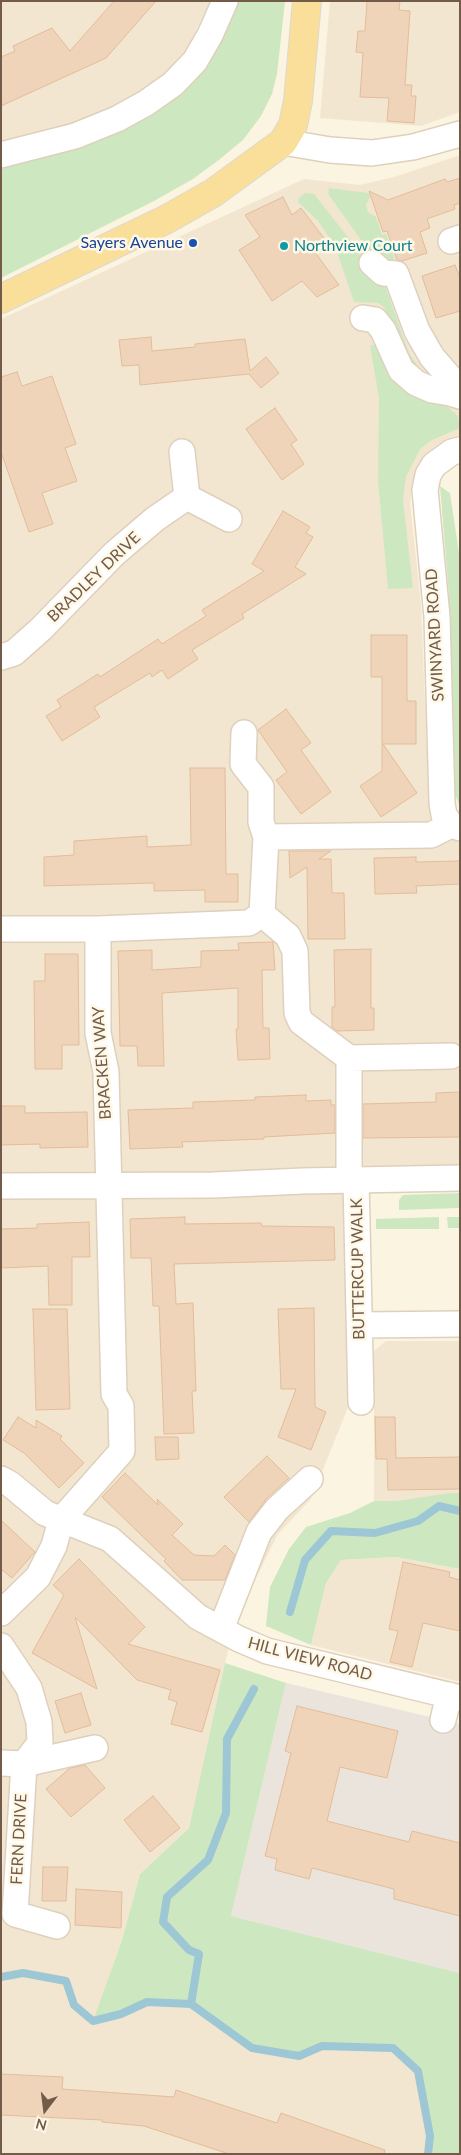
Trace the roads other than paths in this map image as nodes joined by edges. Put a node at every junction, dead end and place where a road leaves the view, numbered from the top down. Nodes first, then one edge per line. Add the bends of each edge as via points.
1 (225, 1) edge
2 (306, 1) edge
3 (460, 134) edge
4 (283, 142) junction
5 (1, 155) edge
6 (372, 263) dead end
7 (1, 299) edge
8 (363, 318) dead end
9 (460, 389) edge
10 (460, 396) edge
11 (460, 450) edge
12 (182, 452) dead end
13 (187, 497) junction
14 (229, 519) dead end
15 (1, 657) edge
16 (244, 733) dead end
17 (456, 826) edge
18 (266, 837) junction
19 (262, 914) junction
20 (1, 929) edge
21 (98, 929) junction
22 (451, 1056) dead end
23 (348, 1058) junction
24 (460, 1178) edge
25 (352, 1180) junction
26 (108, 1185) junction
27 (1, 1186) edge
28 (460, 1324) edge
29 (360, 1325) junction
30 (361, 1402) dead end
31 (1, 1479) edge
32 (310, 1479) dead end
33 (61, 1520) junction
34 (1, 1613) edge
35 (221, 1629) junction
36 (1, 1646) edge
37 (454, 1696) edge
38 (443, 1720) dead end
39 (96, 1748) dead end
40 (13, 1764) edge
41 (8, 1916) edge
42 (57, 1926) dead end

1 - 5 street via 195,61 173,84 146,103 75,136
2 - 4 main road via 298,101 293,125
3 - 4 street via 413,147 372,153
4 - 7 main road via 214,193
6 - 9 street via 383,273 396,274 417,331 432,357
8 - 10 street via 375,320 401,370 416,383
11 - 17 street, SWINYARD ROAD via 434,466 425,490 438,617 442,803 444,815
12 - 13 street
13 - 14 street
13 - 15 street, BRADLEY DRIVE via 155,518 114,554 14,653
16 - 18 street via 243,764 261,787 261,822
17 - 18 street via 431,835
18 - 19 street
19 - 21 street via 248,923
19 - 23 street via 288,936 294,951 296,1013 301,1022
20 - 21 street
21 - 26 street, BRACKEN WAY via 98,1033 106,1072
22 - 23 street
23 - 25 street
24 - 25 street, BUTTERCUP WALK
25 - 26 street
25 - 29 street, BUTTERCUP WALK
26 - 27 street
26 - 33 street, BRACKEN WAY via 114,1394 121,1406 122,1450
28 - 29 street
29 - 30 street, BUTTERCUP WALK
31 - 33 street, HILL VIEW ROAD via 45,1513
32 - 35 street via 259,1532
33 - 34 street via 54,1546 38,1577
33 - 35 street, HILL VIEW ROAD via 110,1539 198,1618
35 - 37 street, HILL VIEW ROAD via 267,1651
36 - 40 street via 29,1688 39,1722 40,1743
37 - 38 street
39 - 40 street
40 - 41 street, FERN DRIVE via 20,1808
41 - 42 street, FERN DRIVE

